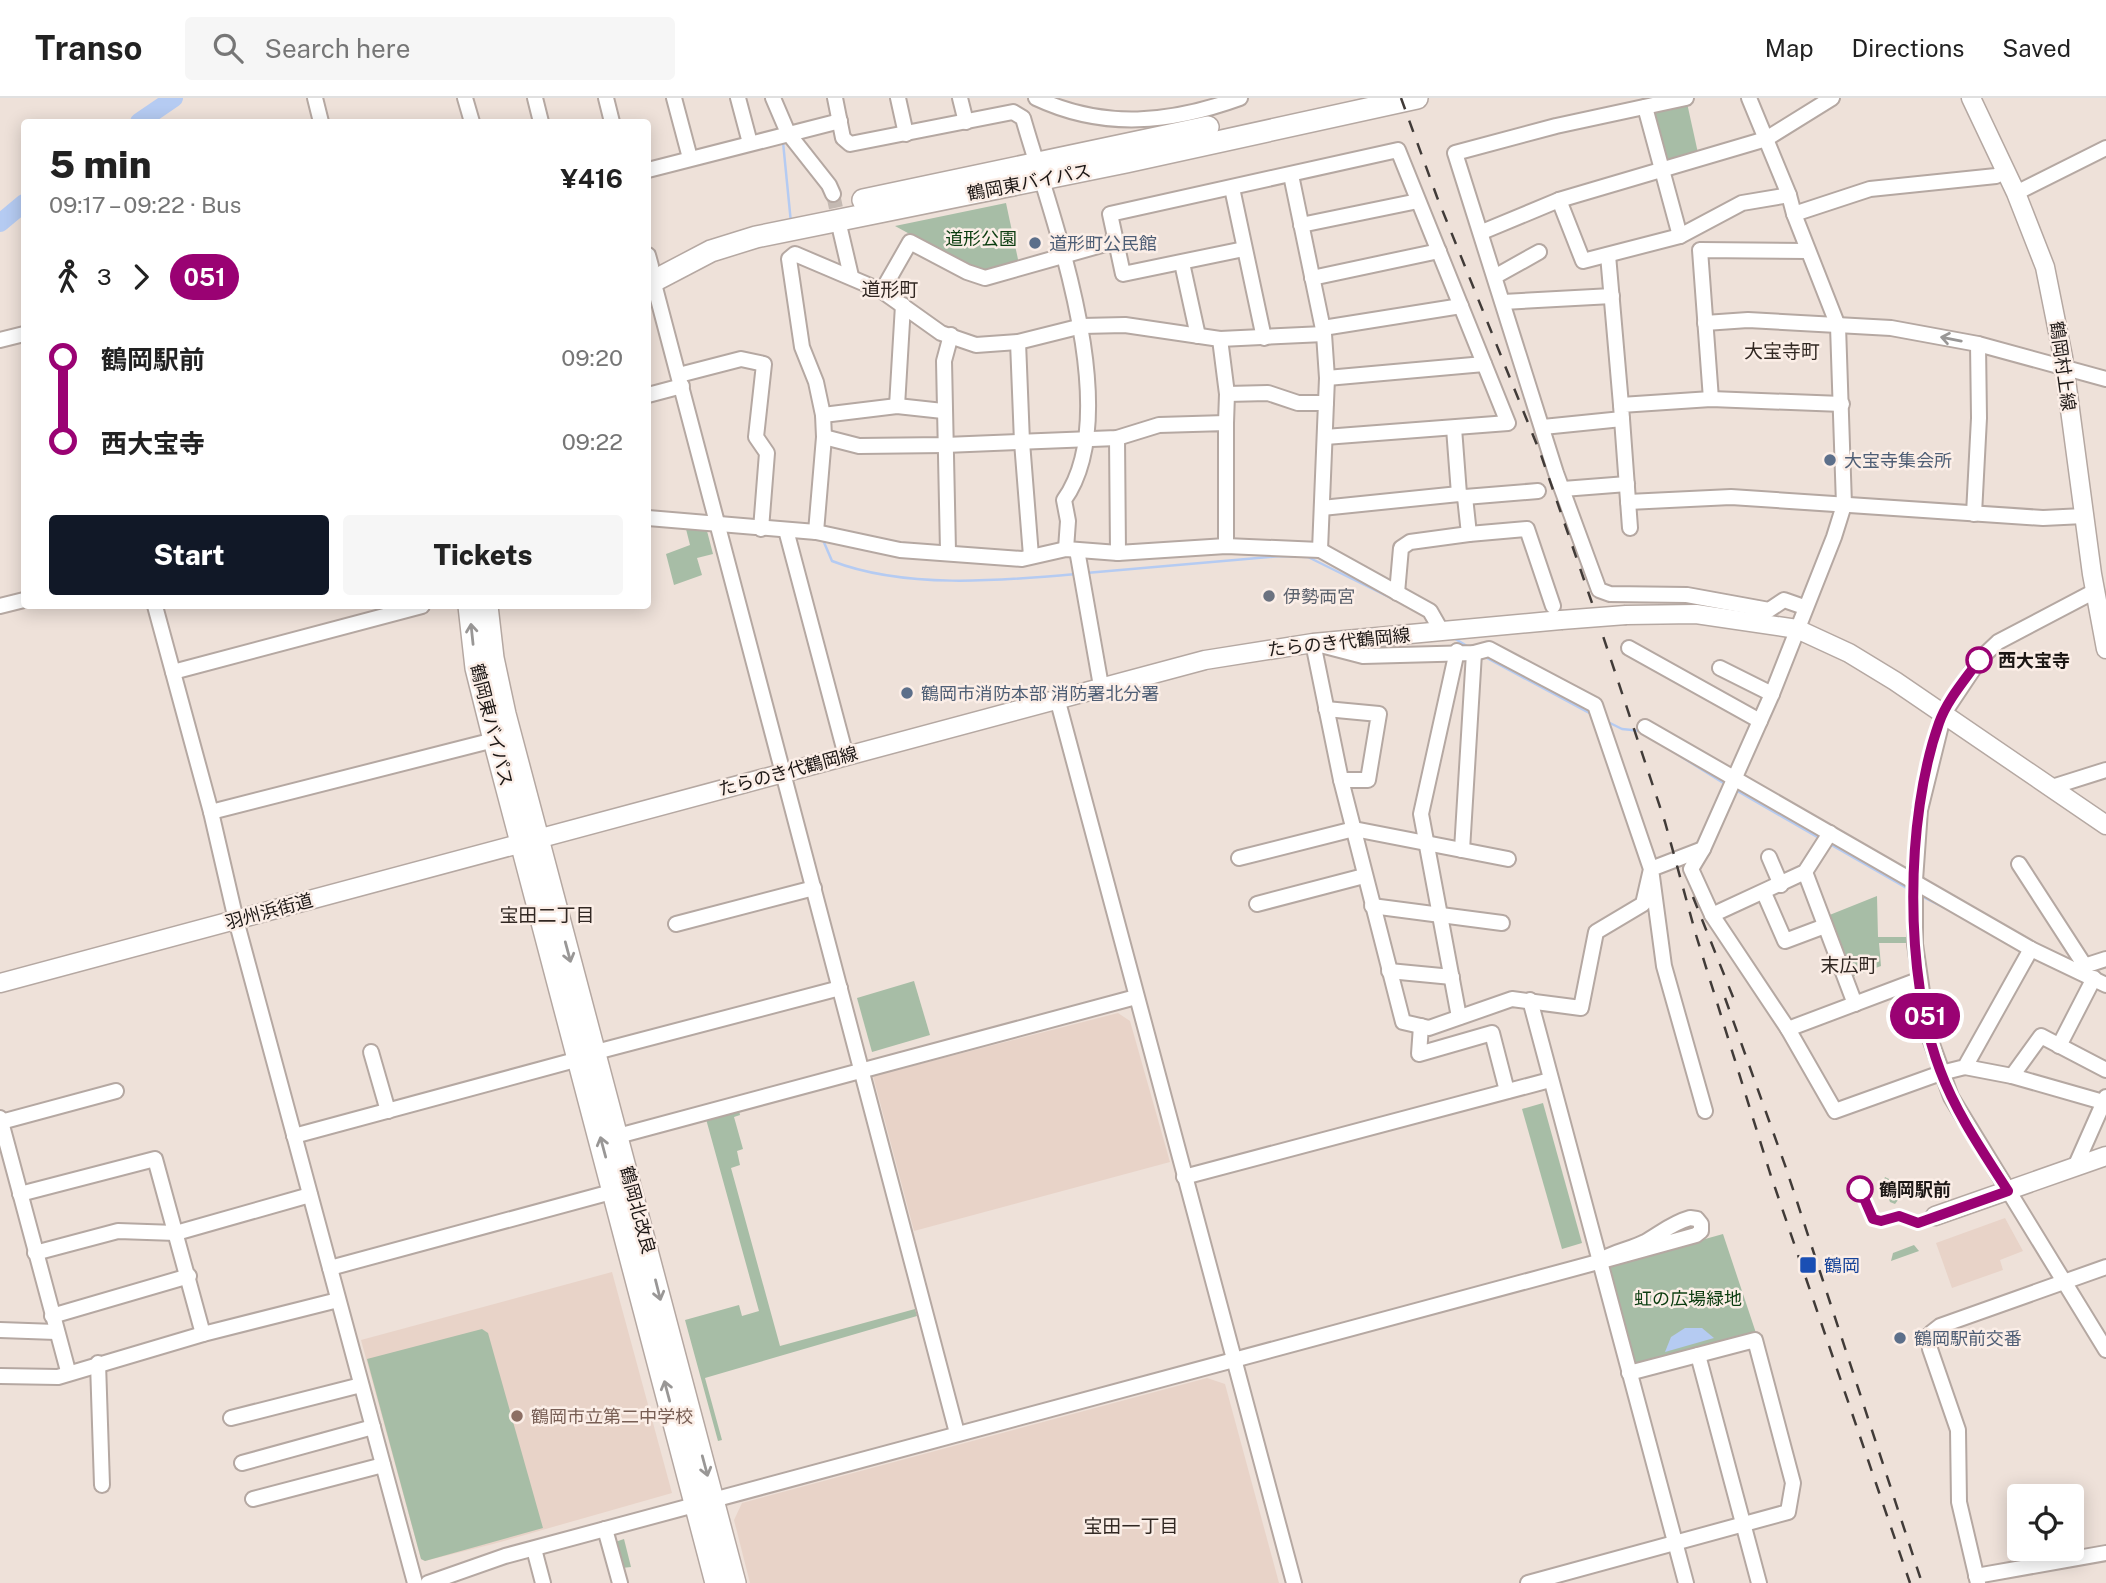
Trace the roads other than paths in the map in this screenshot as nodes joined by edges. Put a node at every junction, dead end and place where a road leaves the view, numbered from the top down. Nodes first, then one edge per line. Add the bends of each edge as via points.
1 (315, 98) edge
2 (465, 98) edge
3 (535, 98) edge
4 (606, 98) edge
5 (674, 98) edge
6 (738, 98) edge
7 (773, 98) edge
8 (835, 98) edge
9 (898, 98) edge
10 (960, 98) edge
11 (1036, 98) edge
12 (1240, 98) edge
13 (1354, 98) edge
14 (1417, 98) edge
15 (1686, 98) edge
16 (1749, 98) edge
17 (1832, 98) edge
18 (1971, 98) edge
19 (1645, 107) junction
20 (320, 119) edge
21 (471, 119) edge
22 (540, 119) edge
23 (611, 119) edge
24 (839, 121) junction
25 (966, 122) junction
26 (788, 133) junction
27 (906, 134) junction
28 (1766, 139) junction
29 (750, 143) junction
30 (2106, 148) edge
31 (690, 158) junction
32 (651, 169) edge
33 (1663, 169) junction
34 (1038, 171) junction
35 (2006, 171) junction
36 (1291, 175) junction
37 (1232, 188) junction
38 (2016, 193) junction
39 (833, 194) tunnel mouth
40 (1789, 195) junction
41 (1559, 200) junction
42 (1418, 201) junction
43 (1794, 214) junction
44 (1301, 225) junction
45 (840, 229) tunnel mouth
46 (1482, 232) junction
47 (1680, 236) junction
48 (1116, 241) junction
49 (1244, 249) junction
50 (1438, 251) junction
51 (1808, 251) junction
52 (1539, 252) dead end
53 (1608, 255) junction
54 (1064, 257) junction
55 (1182, 263) junction
56 (651, 270) edge
57 (851, 275) junction
58 (1496, 276) junction
59 (651, 278) edge
60 (1312, 278) junction
61 (881, 291) junction
62 (1612, 296) junction
63 (1503, 302) junction
64 (903, 306) junction
65 (1461, 306) junction
66 (1705, 323) junction
67 (1082, 326) junction
68 (1838, 326) junction
69 (1323, 331) junction
70 (21, 335) edge
71 (951, 335) junction
72 (1198, 336) junction
73 (1264, 338) junction
74 (1220, 339) junction
75 (0, 340) edge
76 (1018, 342) junction
77 (1978, 344) junction
78 (1484, 364) junction
79 (2064, 369) junction
80 (1327, 378) junction
81 (2106, 379) edge
82 (680, 381) junction
83 (651, 394) edge
84 (1227, 394) junction
85 (1711, 399) junction
86 (1326, 403) junction
87 (1842, 404) junction
88 (897, 406) junction
89 (943, 411) junction
90 (1621, 412) junction
91 (823, 415) junction
92 (1226, 423) junction
93 (1543, 427) junction
94 (1454, 428) junction
95 (824, 437) junction
96 (1325, 437) junction
97 (1117, 438) junction
98 (1086, 439) junction
99 (1022, 442) junction
100 (945, 445) junction
101 (1627, 484) junction
102 (1563, 489) junction
103 (1538, 491) dead end
104 (1462, 496) junction
105 (1628, 502) junction
106 (1844, 505) junction
107 (1322, 508) junction
108 (1974, 514) junction
109 (2084, 516) junction
110 (651, 518) edge
111 (718, 524) junction
112 (1630, 528) dead end
113 (761, 529) junction
114 (786, 530) junction
115 (816, 532) junction
116 (1469, 534) junction
117 (1226, 545) junction
118 (1071, 549) junction
119 (1321, 550) junction
120 (948, 551) junction
121 (1118, 553) junction
122 (1031, 556) junction
123 (1397, 593) junction
124 (2099, 597) edge
125 (21, 601) edge
126 (0, 606) edge
127 (1804, 607) junction
128 (156, 609) edge
129 (411, 609) edge
130 (469, 609) edge
131 (487, 609) edge
132 (1557, 613) junction
133 (1797, 629) junction
134 (1442, 632) junction
135 (1313, 643) junction
136 (1629, 648) dead end
137 (2106, 649) edge
138 (1457, 651) junction
139 (1474, 653) junction
140 (1720, 668) dead end
141 (173, 672) junction
142 (1101, 686) junction
143 (1772, 694) junction
144 (1057, 698) junction
145 (1325, 709) junction
146 (1944, 713) junction
147 (1760, 721) junction
148 (1645, 727) dead end
149 (494, 740) junction
150 (846, 755) junction
151 (2106, 769) edge
152 (783, 773) junction
153 (1341, 780) junction
154 (1734, 780) junction
155 (2052, 787) junction
156 (211, 812) junction
157 (2106, 825) edge
158 (1354, 829) junction
159 (1830, 833) junction
160 (529, 841) junction
161 (1427, 843) junction
162 (1703, 849) junction
163 (1462, 850) junction
164 (1769, 857) dead end
165 (1239, 858) dead end
166 (1508, 859) dead end
167 (2019, 864) dead end
168 (1651, 869) junction
169 (1805, 872) junction
170 (1364, 876) junction
171 (1915, 880) junction
172 (1781, 885) junction
173 (814, 888) junction
174 (1764, 892) junction
175 (1257, 904) dead end
176 (1372, 906) junction
177 (1440, 915) junction
178 (1712, 915) junction
179 (236, 920) junction
180 (1502, 923) dead end
181 (676, 924) dead end
182 (1825, 926) junction
183 (2031, 949) junction
184 (2106, 959) edge
185 (1389, 971) junction
186 (2090, 975) edge
187 (1452, 977) junction
188 (1918, 980) junction
189 (0, 983) edge
190 (840, 988) junction
191 (1136, 997) junction
192 (1530, 1000) junction
193 (1855, 1004) junction
194 (1460, 1017) junction
195 (1421, 1026) junction
196 (1788, 1029) junction
197 (2059, 1046) junction
198 (372, 1052) dead end
199 (587, 1055) junction
200 (1965, 1068) junction
201 (2106, 1070) edge
202 (862, 1071) junction
203 (1941, 1073) junction
204 (2012, 1076) junction
205 (1550, 1080) junction
206 (116, 1091) dead end
207 (1507, 1091) junction
208 (2105, 1099) edge
209 (387, 1111) junction
210 (1705, 1111) dead end
211 (1, 1120) edge
212 (294, 1136) junction
213 (618, 1136) junction
214 (2106, 1156) edge
215 (2075, 1167) junction
216 (1184, 1177) junction
217 (615, 1191) junction
218 (2008, 1191) junction
219 (20, 1194) junction
220 (310, 1195) junction
221 (1936, 1216) dead end
222 (176, 1233) junction
223 (35, 1252) junction
224 (1598, 1262) junction
225 (2106, 1267) edge
226 (330, 1268) junction
227 (189, 1276) junction
228 (2064, 1282) junction
229 (338, 1300) junction
230 (52, 1315) junction
231 (0, 1330) edge
232 (56, 1332) junction
233 (203, 1334) junction
234 (2106, 1350) edge
235 (1698, 1355) junction
236 (1234, 1361) junction
237 (98, 1363) junction
238 (68, 1371) junction
239 (1629, 1373) junction
240 (0, 1376) edge
241 (361, 1385) junction
242 (231, 1418) dead end
243 (373, 1427) junction
244 (957, 1433) junction
245 (242, 1463) dead end
246 (383, 1465) junction
247 (102, 1485) dead end
248 (253, 1499) dead end
249 (705, 1502) junction
250 (1743, 1525) junction
251 (605, 1529) junction
252 (1676, 1543) junction
253 (534, 1549) junction
254 (2106, 1553) edge
255 (1977, 1579) edge
256 (415, 1583) edge
257 (428, 1583) edge
258 (543, 1583) edge
259 (620, 1583) edge
260 (716, 1583) edge
261 (735, 1583) edge
262 (1294, 1583) edge
263 (1528, 1583) edge
264 (1686, 1583) edge
265 (1759, 1583) edge

1 - 20 street
2 - 21 street
3 - 22 street
4 - 23 street
5 - 31 street
6 - 29 street
7 - 26 street
8 - 24 street
9 - 27 street
10 - 25 street
11 - 12 street via 1106,119 1131,121 1195,114
13 - 34 highway, 鶴岡東バイパス
14 - 34 highway, 鶴岡東バイパス
15 - 19 street
16 - 28 street
17 - 28 street
18 - 35 main road, 鶴岡村上線
19 - 33 street
19 - 46 street via 1455,153
24 - 26 street
24 - 27 street via 843,138 850,144
25 - 27 street
25 - 34 street via 1018,113
26 - 29 street
26 - 39 street
28 - 33 street
28 - 40 street
29 - 31 street
30 - 38 street
31 - 32 street
33 - 41 street
33 - 47 street
34 - 54 street
34 - 56 highway, 鶴岡東バイパス via 756,237
35 - 38 main road, 鶴岡村上線
35 - 43 street via 1996,176 1870,189
36 - 37 street
36 - 42 street via 1398,150
36 - 44 street
37 - 48 street via 1110,214
37 - 49 street
38 - 79 main road, 鶴岡村上線 via 2045,267
40 - 43 street
40 - 47 street via 1742,203
41 - 46 street
41 - 53 street via 1583,261
42 - 44 street
42 - 50 street
43 - 51 street
44 - 60 street
45 - 57 street
46 - 58 street
47 - 53 street
48 - 54 street
48 - 55 street via 1123,274
49 - 55 street
49 - 73 street
50 - 60 street
50 - 65 street
51 - 66 street via 1700,250
51 - 68 street
52 - 58 street
53 - 62 street
54 - 61 street via 985,278 910,242
54 - 67 street
55 - 72 street
57 - 61 street
57 - 91 street via 795,254 789,259 802,347
58 - 63 street
59 - 82 street
60 - 69 street
61 - 64 street
62 - 63 street
62 - 90 street
63 - 93 street
64 - 71 street
64 - 88 street
65 - 69 street
65 - 78 street
66 - 68 street via 1748,320
66 - 85 street
67 - 72 street via 1125,326
67 - 76 street
67 - 98 street
77 -> 68 street via 1891,328
68 - 87 street
69 - 73 street
69 - 80 street
70 - 75 street
71 - 76 street via 976,345
71 - 89 street via 944,361
72 - 74 street
73 - 74 street
74 - 84 street
76 - 99 street
77 - 79 street
77 - 108 street
78 - 80 street
78 - 94 street via 1508,423
79 - 81 street
79 - 109 main road, 鶴岡村上線
80 - 86 street
82 - 83 street
82 - 111 street
82 - 113 street via 741,359 764,364 756,437 768,453
84 - 86 street via 1268,393 1298,402
84 - 92 street
85 - 87 street
85 - 90 street
86 - 96 street
87 - 106 street
88 - 89 street
88 - 91 street
89 - 100 street
90 - 93 street
90 - 101 street
91 - 95 street
92 - 97 street via 1159,425
92 - 117 street
93 - 102 street
94 - 96 street
94 - 104 street
95 - 100 street via 859,446
95 - 115 street
96 - 107 street
97 - 98 street
97 - 121 street
98 - 99 street
98 - 118 street via 1075,484 1064,500
99 - 100 street
99 - 122 street
100 - 120 street
101 - 102 street
101 - 105 street
102 - 127 street via 1599,590 1687,595 1769,610 1784,600
103 - 104 street
104 - 107 street
104 - 116 street
105 - 106 street via 1731,497
105 - 112 street
106 - 108 street
106 - 127 street
107 - 119 street
108 - 109 street
109 - 124 main road, 鶴岡村上線
110 - 111 street
111 - 113 street
111 - 152 street
113 - 114 street
114 - 115 street
114 - 150 street
115 - 120 street via 900,550
116 - 123 street via 1410,542 1401,548
116 - 132 street via 1527,529
117 - 119 street
117 - 121 street
118 - 121 street
118 - 122 street
118 - 142 street
119 - 123 street
120 - 122 street via 1022,559
123 - 134 street via 1430,611
124 - 137 main road, 鶴岡村上線
124 - 146 street via 1998,642 1980,659
125 - 126 street
127 - 133 street
128 - 141 street
129 - 141 street
149 -> 130 highway, 鶴岡東バイパス via 476,668
131 - 160 highway, 鶴岡東バイパス
132 - 133 main road, たらのき代鶴岡線, bridge via 1696,614
132 - 134 main road, たらのき代鶴岡線
133 - 143 street
133 - 146 main road, たらのき代鶴岡線 via 1849,653
134 - 135 main road, たらのき代鶴岡線
135 - 138 street via 1363,656
135 - 142 main road, たらのき代鶴岡線 via 1205,660
135 - 145 street
136 - 147 street
138 - 139 street
138 - 161 street via 1421,814
139 - 163 street
139 - 168 street via 1489,649 1595,705
140 - 143 street
141 - 156 street
142 - 144 main road, たらのき代鶴岡線
143 - 147 street
144 - 150 main road, たらのき代鶴岡線
144 - 191 street
145 - 153 street
145 - 153 street via 1379,714 1368,780
146 - 155 main road, たらのき代鶴岡線
146 - 171 street via 1920,810
147 - 154 street
148 - 154 street
149 - 156 street
149 - 160 highway, 鶴岡東バイパス
150 - 152 main road, たらのき代鶴岡線
151 - 155 street
152 - 160 main road, たらのき代鶴岡線
152 - 173 street
153 - 158 street
154 - 159 street
154 - 162 street
155 - 157 main road, たらのき代鶴岡線
156 - 179 street
158 - 161 street
158 - 165 street
158 - 170 street
159 - 169 street
159 - 171 street
160 - 179 main road, 羽州浜街道
160 - 199 highway, 鶴岡北改良
161 - 163 street
161 - 177 street
162 - 168 street
162 - 178 street via 1691,869
163 - 166 street
164 - 172 street
167 - 186 street
168 - 192 street via 1643,904 1596,932 1581,1008
168 - 210 street via 1664,966
169 - 172 street
169 - 182 street
170 - 175 street
170 - 176 street
171 - 183 street
171 - 188 street
172 - 174 street
173 - 181 street
173 - 190 street
174 - 178 street
174 - 182 street via 1784,941
176 - 177 street
176 - 185 street
177 - 180 street
177 - 187 street
178 - 196 street
179 - 189 main road, 羽州浜街道
179 - 212 street
182 - 193 street
183 - 186 street
183 - 200 street
184 - 186 street
185 - 187 street
185 - 195 street via 1403,1022
186 - 197 street
187 - 194 street
188 - 193 street
188 - 203 street
190 - 199 street
190 - 202 street
191 - 202 street
191 - 216 street
192 - 194 street via 1512,999
192 - 205 street
193 - 196 street
194 - 195 street via 1429,1028
195 - 207 street via 1419,1054 1492,1033
196 - 203 street via 1835,1111
197 - 201 street
197 - 204 street via 2041,1036
198 - 209 street
199 - 209 street
199 - 213 highway, 鶴岡北改良
217 -> 199 highway, 鶴岡北改良
200 - 203 street
200 - 204 street
202 - 213 street
202 - 244 street
203 - 218 street
204 - 208 street
205 - 207 street
205 - 224 street
206 - 211 street
207 - 216 street
208 - 215 street
209 - 212 street
211 - 219 street
212 - 220 street
213 -> 249 highway, 鶴岡北改良
214 - 215 main road
215 - 218 main road
216 - 236 street
217 - 226 street
249 -> 217 highway, 鶴岡北改良
218 - 221 main road
218 - 228 street
219 - 222 street via 155,1159
219 - 223 street
220 - 222 street
220 - 226 street
222 - 223 street via 118,1231
222 - 227 street
223 - 230 street
224 - 224 street via 1646,1241 1672,1223 1694,1218 1702,1224 1696,1235
224 - 236 street
224 - 239 street
225 - 228 street
226 - 229 street
227 - 230 street
227 - 233 street
228 - 234 street
228 - 255 street via 1931,1333 1930,1349 1959,1437 1959,1502
229 - 233 street
229 - 241 street
230 - 232 street
231 - 232 street
232 - 238 street
233 - 237 street
235 - 239 street
235 - 250 street
235 - 250 street via 1755,1340 1793,1483 1788,1512
236 - 244 street
236 - 262 street
237 - 238 street
237 - 247 street
238 - 240 street via 58,1377
239 - 252 street
241 - 242 street
241 - 243 street
243 - 245 street
243 - 246 street
244 - 249 street
246 - 248 street
246 - 256 street
249 - 251 street
249 - 260 highway, 鶴岡北改良
249 - 261 highway, 鶴岡北改良
250 - 252 street
250 - 265 street
251 - 253 street
251 - 259 street
252 - 263 street
252 - 264 street
253 - 257 street
253 - 258 street
254 - 255 street

